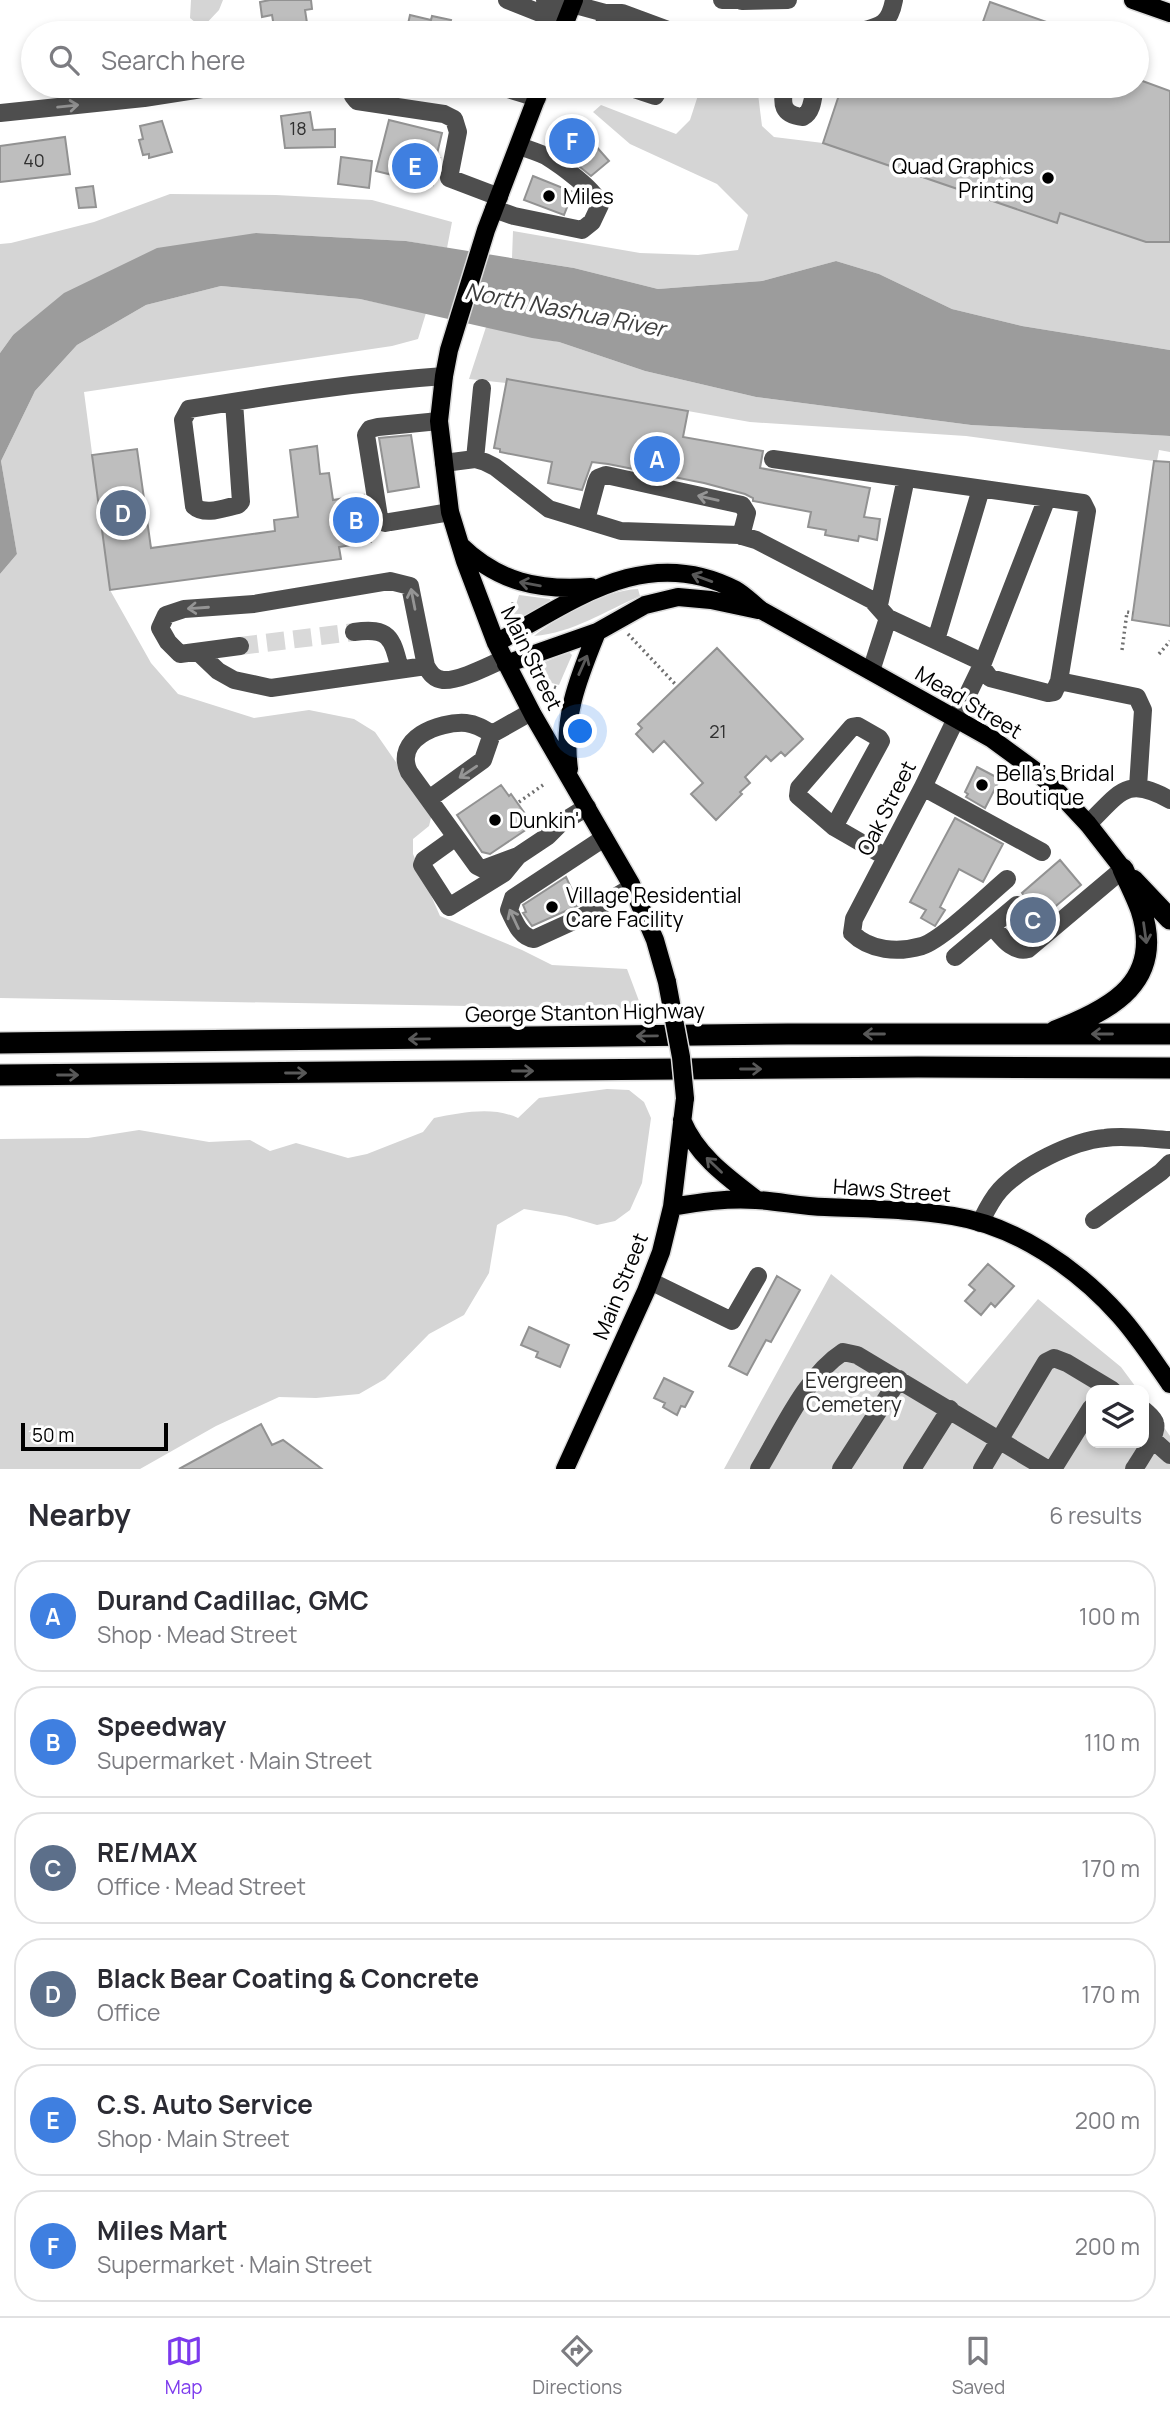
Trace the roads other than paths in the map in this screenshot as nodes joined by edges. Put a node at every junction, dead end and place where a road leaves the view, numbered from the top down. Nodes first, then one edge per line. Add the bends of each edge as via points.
1 (507, 0) edge
2 (545, 0) edge
3 (722, 0) edge
4 (788, 0) edge
5 (894, 0) edge
6 (1133, 0) edge
7 (742, 1) edge
8 (609, 13) junction
9 (1170, 13) edge
10 (568, 14) edge
11 (605, 21) edge
12 (644, 21) edge
13 (887, 21) edge
14 (144, 98) edge
15 (355, 98) edge
16 (537, 98) edge
17 (783, 98) edge
18 (813, 98) edge
19 (0, 113) edge
20 (519, 146) junction
21 (497, 203) junction
22 (444, 376) junction
23 (482, 388) dead end
24 (234, 402) junction
25 (439, 421) junction
26 (475, 459) junction
27 (772, 459) dead end
28 (444, 463) junction
29 (906, 478) junction
30 (981, 489) junction
31 (1047, 498) junction
32 (450, 512) junction
33 (586, 520) junction
34 (741, 536) junction
35 (460, 545) junction
36 (598, 587) junction
37 (761, 610) junction
38 (883, 612) junction
39 (354, 632) tunnel mouth
40 (597, 632) junction
41 (936, 640) junction
42 (240, 646) tunnel mouth
43 (198, 652) junction
44 (502, 655) junction
45 (982, 665) junction
46 (426, 666) junction
47 (400, 669) junction
48 (871, 671) junction
49 (1059, 681) junction
50 (531, 712) junction
51 (956, 718) junction
52 (492, 734) junction
53 (571, 780) junction
54 (923, 787) junction
55 (1138, 787) junction
56 (432, 797) junction
57 (1170, 800) edge
58 (587, 807) junction
59 (561, 823) junction
60 (1088, 824) junction
61 (834, 827) junction
62 (456, 837) junction
63 (604, 838) junction
64 (1042, 852) dead end
65 (518, 856) junction
66 (886, 856) junction
67 (1123, 869) junction
68 (1007, 879) dead end
69 (632, 887) junction
70 (1017, 905) dead end
71 (1170, 919) edge
72 (992, 926) junction
73 (955, 957) dead end
74 (1170, 1034) edge
75 (1045, 1035) junction
76 (0, 1043) edge
77 (1170, 1068) edge
78 (0, 1075) edge
79 (682, 1120) junction
80 (1170, 1140) edge
81 (1170, 1163) edge
82 (757, 1200) junction
83 (672, 1207) junction
84 (1094, 1220) dead end
85 (980, 1223) junction
86 (758, 1276) dead end
87 (650, 1281) junction
88 (1162, 1365) edge
89 (899, 1379) junction
90 (1170, 1384) edge
91 (1100, 1385) edge
92 (950, 1409) junction
93 (1149, 1415) edge
94 (1086, 1416) edge
95 (1000, 1439) junction
96 (1152, 1439) junction
97 (1170, 1455) edge
98 (565, 1469) edge
99 (759, 1469) edge
100 (841, 1469) edge
101 (912, 1469) edge
102 (982, 1469) edge
103 (1047, 1469) edge
104 (1053, 1469) edge
105 (1134, 1469) edge

1 - 10 street
2 - 10 street
3 - 7 street
4 - 7 street
5 - 13 street
6 - 9 main road
8 - 10 street
8 - 11 street
8 - 12 street
19 -> 14 street
15 - 21 street via 454,119 458,132 449,178
16 - 20 main road, Main Street
17 - 18 street via 787,113 803,117
20 - 21 main road, Main Street
20 - 21 street via 555,163 595,195 600,205 582,230
21 - 22 main road, Main Street
22 - 24 street
22 - 25 main road, Main Street
23 - 26 street
24 - 24 street via 189,409 184,417 198,510 242,502
25 - 28 main road, Main Street
25 - 32 street via 378,427 366,435 382,521
26 - 28 street
26 - 33 street via 495,467 549,509
27 - 29 street
28 - 32 main road, Main Street
29 - 30 street
29 - 38 street
30 - 31 street
30 - 41 street
31 - 45 street, Oak Street
31 - 49 street via 1083,503 1087,511
32 - 35 main road, Main Street
33 - 34 street via 633,532
34 -> 33 street via 747,513 742,505 606,475 598,478
34 - 38 street via 872,600
36 -> 35 main road via 571,589 512,581
35 - 44 main road, Main Street
37 -> 36 main road, Mead Street via 736,590 688,573 644,575
36 - 44 main road, Mead Street
37 - 40 main road, Mead Street via 678,597 645,605
37 - 48 main road, Mead Street
38 - 41 street
38 - 48 street
39 - 47 street via 371,629 383,633 393,643
40 - 44 main road, Mead Street
53 -> 40 main road via 567,753 570,708
41 - 45 street
42 - 43 street
46 -> 43 street via 410,586 390,581 254,604 184,608 166,615 160,628 168,642 180,654
43 - 47 street via 234,680 271,688
44 - 46 street via 467,674 442,680
44 - 50 main road, Main Street
45 - 49 street via 990,678 1048,693 1054,692
45 - 51 street, Oak Street
46 - 47 street
48 - 51 main road, Mead Street
49 - 55 street via 1137,697 1143,710
50 - 52 street
50 - 53 main road, Main Street
51 - 54 street, Oak Street
51 - 60 main road, Mead Street via 1037,772
52 -> 56 street via 483,760
52 - 56 street via 467,723 447,725 423,740 415,765
53 - 58 main road, Main Street
54 - 64 street
54 - 66 street, Oak Street
55 - 57 street
55 - 60 street via 1124,791
56 - 59 street via 484,860 495,858 544,826
56 - 62 street
58 - 59 street
58 - 63 main road, Main Street
59 - 65 street
60 - 67 main road, Mead Street
61 - 61 street via 797,792 852,727 858,726 881,741
61 - 66 street
62 - 65 street via 479,869
62 - 65 street via 424,860 422,868 449,907 504,873
63 - 69 main road, Main Street
69 -> 63 street via 534,939 522,934 515,923 509,910 513,898
66 - 68 street, Oak Street via 854,919 852,933 869,946 923,946
67 - 71 highway
67 - 72 street via 1028,949 1015,949
67 -> 75 highway via 1145,929 1142,971 1112,1004
69 - 79 main road, Main Street, bridge via 667,982 681,1057
70 - 72 street
72 - 73 street
74 -> 75 highway, George Stanton Highway
75 -> 76 highway, George Stanton Highway
78 -> 77 highway
82 -> 79 main road via 708,1160
79 - 83 main road, Main Street
80 - 85 street via 1103,1138 1060,1152 1027,1168 1003,1187
81 - 84 street
82 - 83 main road, Haws Street via 711,1200
82 - 85 main road, Haws Street via 821,1208 897,1209
83 - 87 main road, Main Street
85 - 88 main road, Haws Street via 1036,1247 1086,1282
86 - 87 street via 732,1321
87 - 98 main road, Main Street
88 - 90 main road, Haws Street
89 - 92 street
89 - 99 street via 857,1354 843,1352 816,1376
89 - 100 street
91 - 95 street via 1068,1363 1054,1358 1046,1362
92 - 95 street
92 - 101 street
93 - 96 street via 1157,1426
94 - 104 street
95 - 102 street
95 - 103 street
96 - 97 street
96 - 105 street

